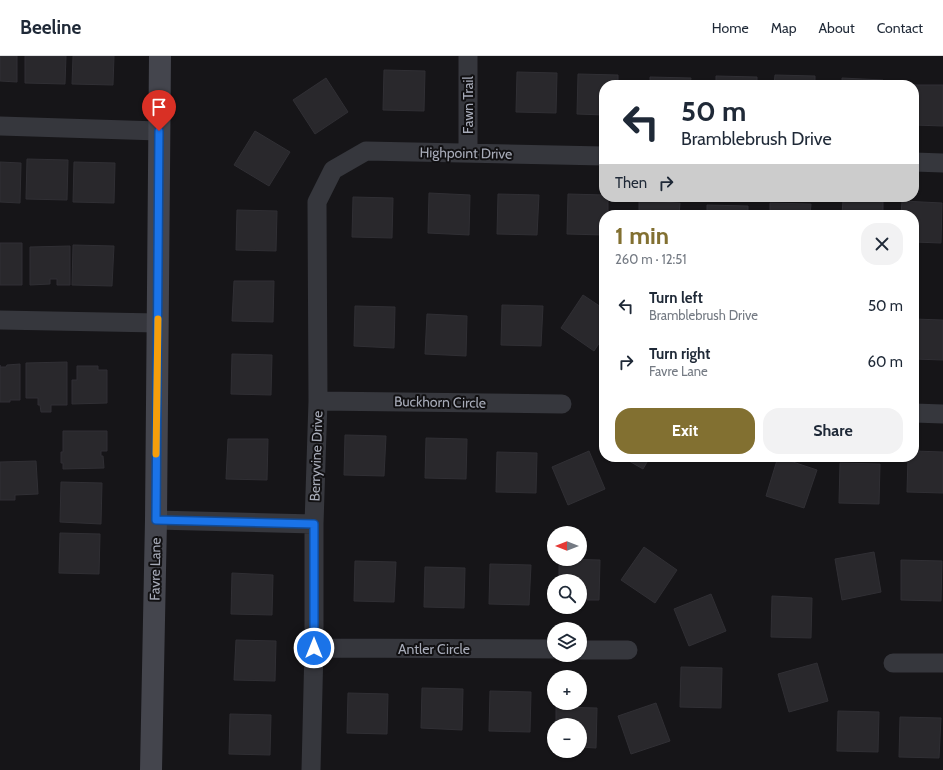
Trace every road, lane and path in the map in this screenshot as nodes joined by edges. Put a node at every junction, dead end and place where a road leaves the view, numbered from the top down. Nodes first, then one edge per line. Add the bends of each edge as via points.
1 (160, 56) edge
2 (468, 56) edge
3 (0, 126) edge
4 (159, 131) junction
5 (468, 153) junction
6 (599, 156) edge
7 (919, 162) edge
8 (943, 163) edge
9 (333, 170) joint
10 (0, 320) edge
11 (158, 323) junction
12 (318, 401) junction
13 (562, 404) dead end
14 (919, 413) edge
15 (943, 414) edge
16 (156, 520) junction
17 (314, 524) junction
18 (314, 648) junction
19 (547, 650) edge
20 (587, 650) edge
21 (628, 650) dead end
22 (892, 663) dead end
23 (943, 663) edge
24 (151, 770) edge
25 (311, 770) edge

1 - 4 street, Favre Lane
2 - 5 street, Fawn Trail
3 - 4 street
4 - 11 street, Favre Lane
5 - 6 street, Highpoint Drive
5 - 9 street, Highpoint Drive via 366,150
7 - 8 street
9 - 12 street, Berryvine Drive via 317,202
10 - 11 street
11 - 16 street, Favre Lane
12 - 13 street, Buckhorn Circle
12 - 17 street, Berryvine Drive
14 - 15 street
16 - 17 street
16 - 24 street, Favre Lane
17 - 18 street, Berryvine Drive
18 - 19 street, Antler Circle
18 - 25 street, Berryvine Drive
20 - 21 street
22 - 23 street

